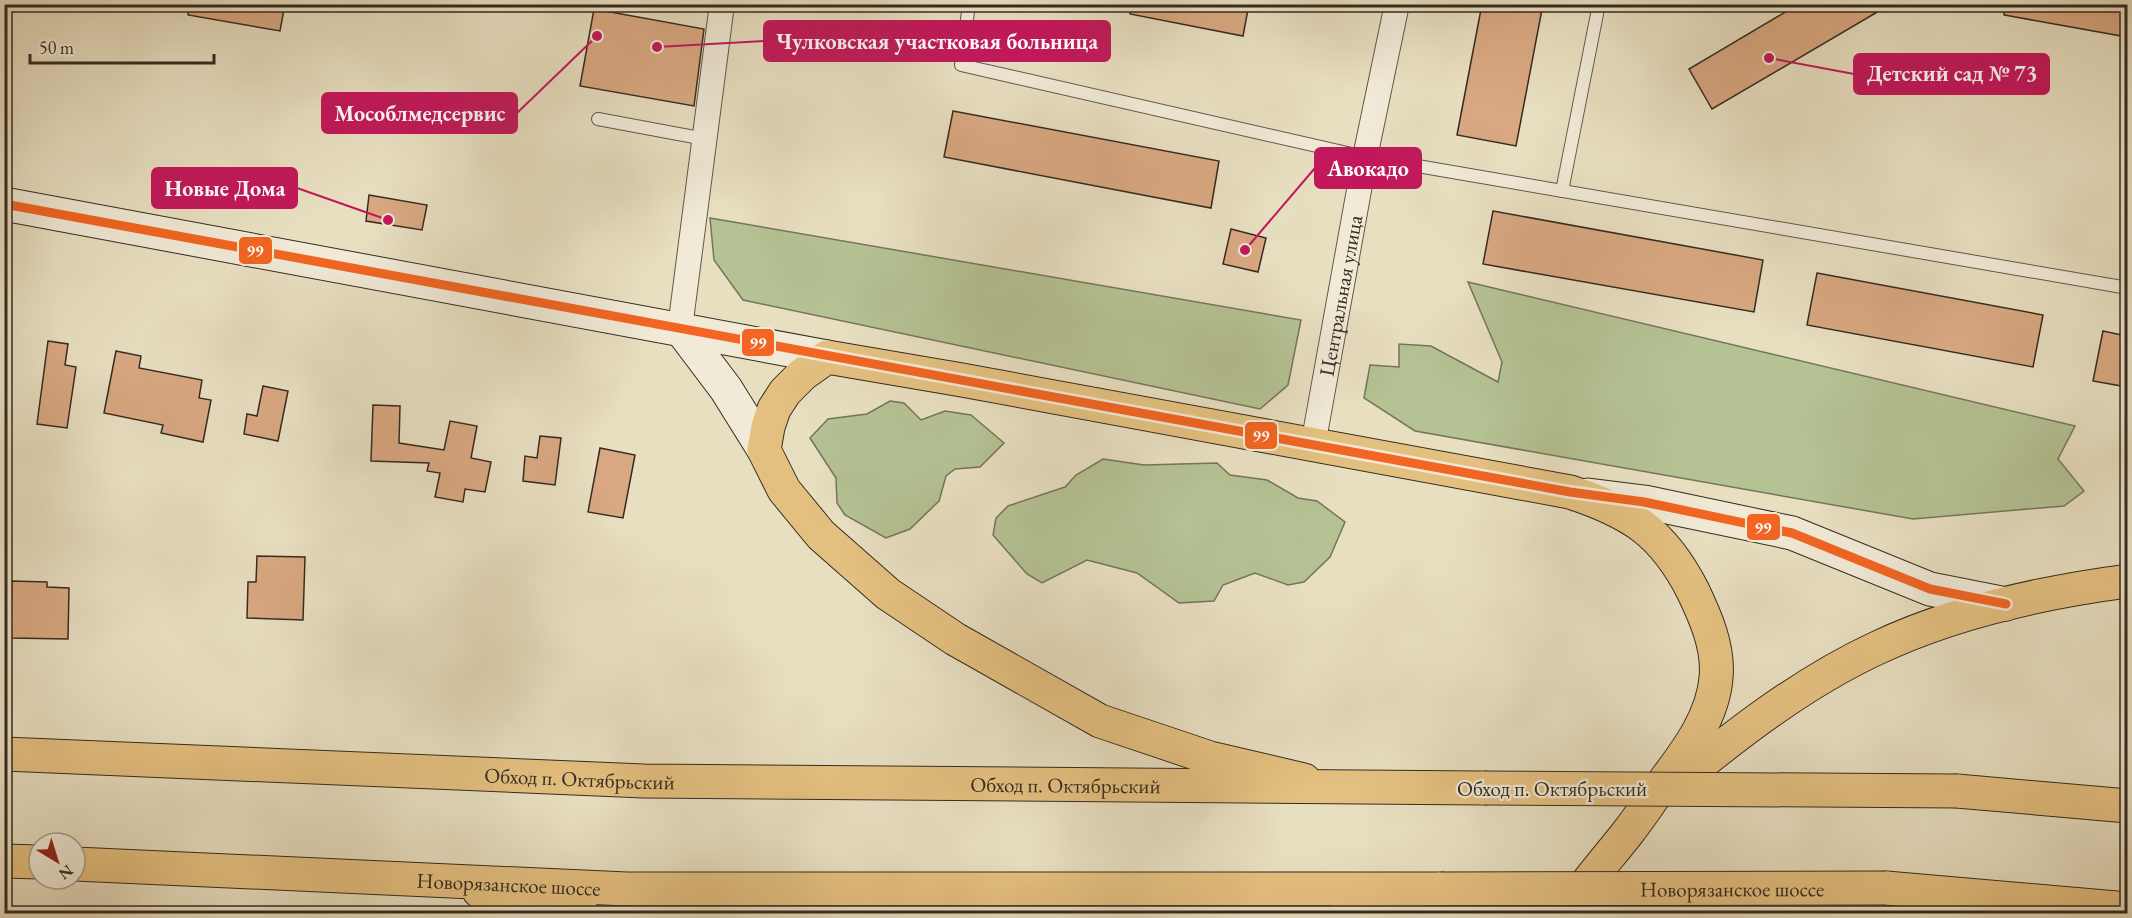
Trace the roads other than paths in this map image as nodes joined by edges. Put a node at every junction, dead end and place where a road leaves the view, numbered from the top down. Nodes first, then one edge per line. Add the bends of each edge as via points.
1 (722, 4) edge
2 (969, 4) edge
3 (1397, 4) edge
4 (1599, 4) edge
5 (598, 119) dead end
6 (705, 139) junction
7 (1365, 157) junction
8 (1562, 191) junction
9 (5, 204) edge
10 (4, 253) edge
11 (2127, 288) edge
12 (680, 328) junction
13 (827, 357) junction
14 (1313, 445) junction
15 (764, 450) junction
16 (1570, 492) junction
17 (2127, 581) edge
18 (2006, 604) junction
19 (4, 754) edge
20 (1335, 787) junction
21 (2127, 806) edge
22 (1631, 828) junction
23 (87, 865) edge
24 (437, 882) junction
25 (1441, 889) junction
26 (2127, 909) edge
27 (583, 914) edge
28 (1345, 914) edge
29 (1565, 914) edge

1 - 6 street
2 - 7 lane via 961,65
3 - 7 street, Центральная улица
4 - 8 lane
5 - 6 lane
6 - 12 street
7 - 8 lane
7 - 14 street, Центральная улица
8 - 11 lane
9 - 10 lane
9 - 12 main road
12 - 13 main road
12 - 15 main road via 726,389
13 - 14 main road
13 - 15 main road via 785,392 774,409
14 - 16 main road
15 - 20 main road via 784,490 821,535 888,594 955,639 1100,721 1210,758
16 - 18 main road via 1644,502 1792,533 1930,589
16 - 22 main road via 1626,514 1650,531 1687,581 1704,614 1716,657 1713,697 1703,722 1689,748
17 - 18 main road
18 - 22 main road via 1939,622 1831,671 1723,745 1675,784
19 - 20 main road, Обход п. Октябрьский via 644,781
20 - 21 main road, Обход п. Октябрьский, bridge via 1957,791
22 - 29 main road
23 - 24 main road, Новорязанское шоссе
24 - 25 main road, Новорязанское шоссе via 627,889
24 - 27 main road
25 - 26 main road, Новорязанское шоссе, bridge via 1886,888
25 - 28 main road via 1380,901

